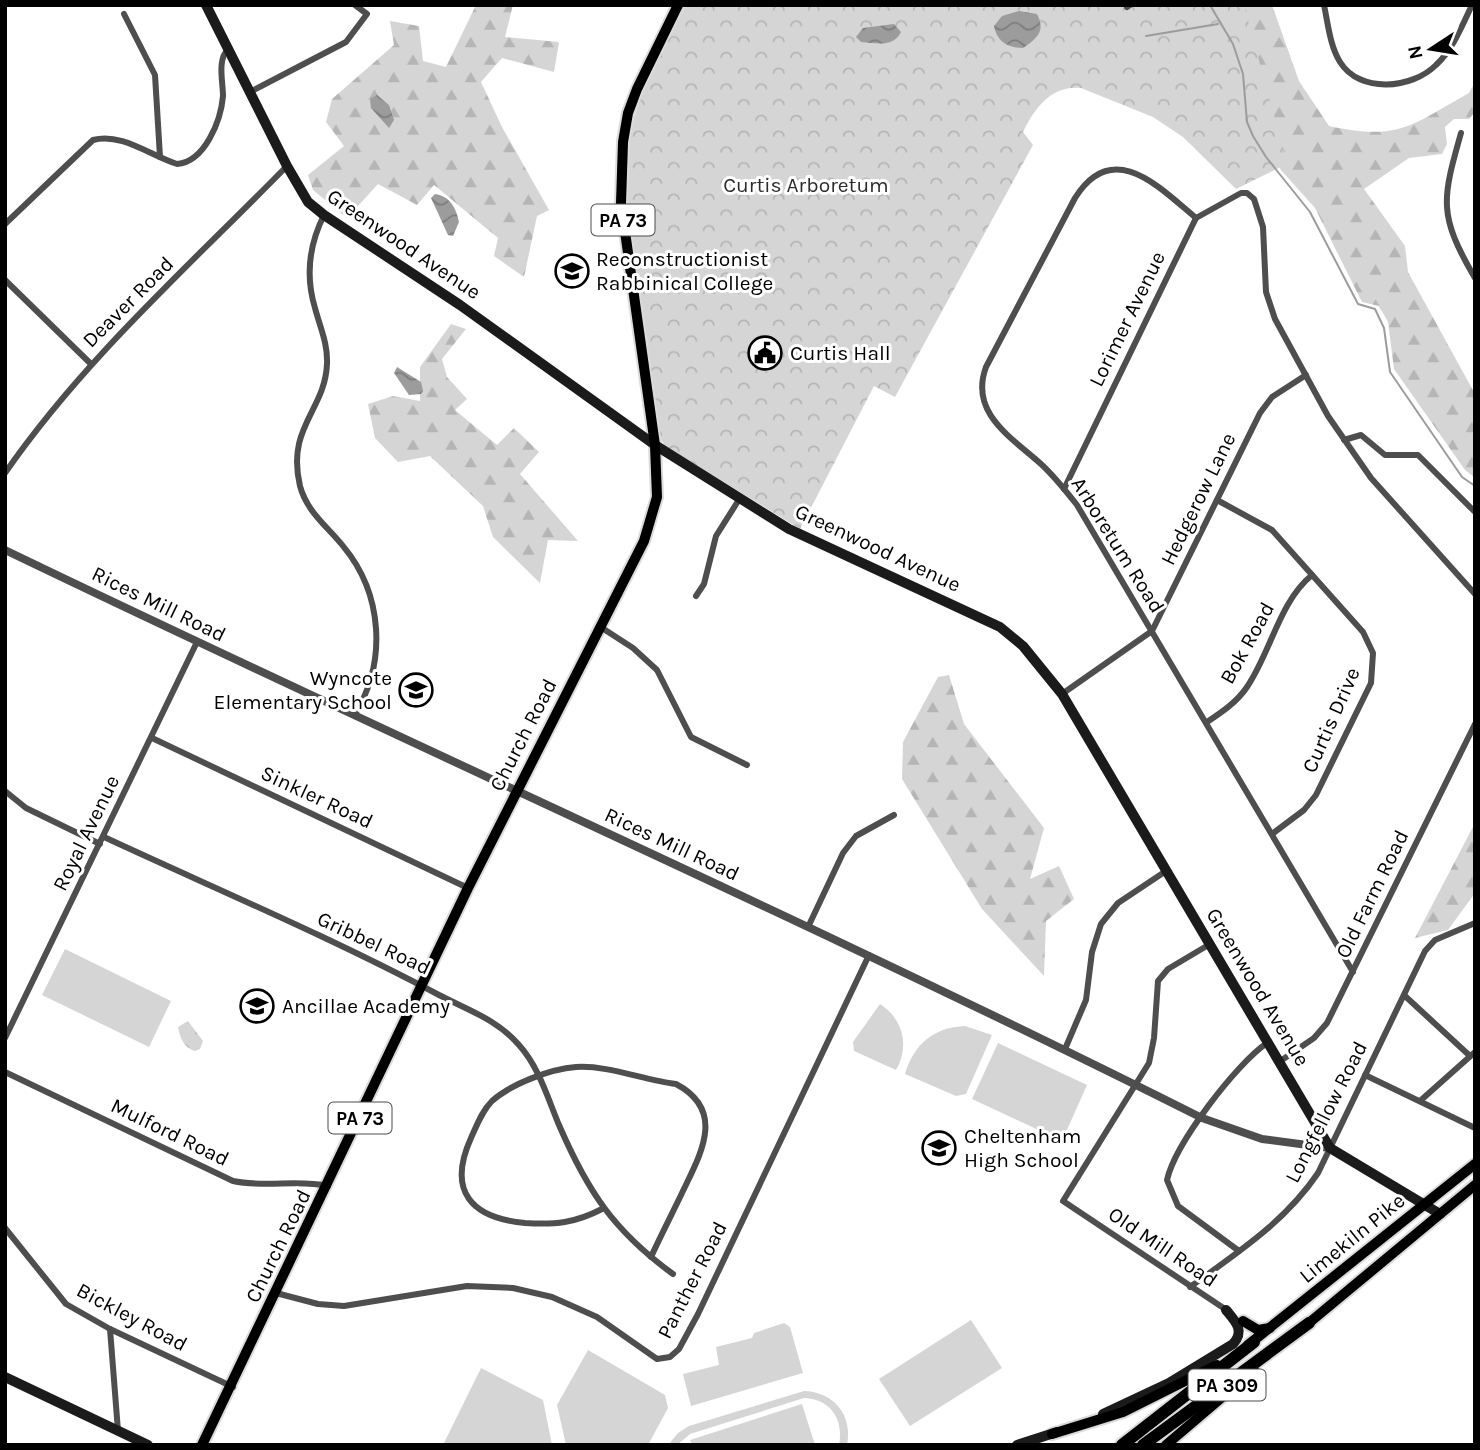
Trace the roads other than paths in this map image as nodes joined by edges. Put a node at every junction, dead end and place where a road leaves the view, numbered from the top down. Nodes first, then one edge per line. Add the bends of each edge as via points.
1 (355, 5) edge
2 (678, 5) edge
3 (1324, 5) edge
4 (1472, 5) edge
5 (209, 7) edge
6 (124, 14) dead end
7 (228, 49) junction
8 (250, 92) junction
9 (1461, 133) dead end
10 (160, 157) junction
11 (287, 166) junction
12 (324, 215) junction
13 (1196, 218) junction
14 (5, 224) edge
15 (1475, 278) edge
16 (5, 280) edge
17 (92, 364) junction
18 (1306, 375) junction
19 (1344, 440) junction
20 (655, 445) junction
21 (5, 473) edge
22 (1065, 489) junction
23 (740, 498) junction
24 (1217, 500) junction
25 (1475, 512) edge
26 (5, 550) edge
27 (1312, 575) junction
28 (1475, 594) edge
29 (696, 596) dead end
30 (599, 626) junction
31 (1152, 631) junction
32 (197, 642) junction
33 (1062, 694) junction
34 (355, 715) junction
35 (1207, 722) junction
36 (1475, 724) edge
37 (152, 737) junction
38 (747, 765) dead end
39 (516, 791) junction
40 (5, 792) edge
41 (894, 815) dead end
42 (1272, 834) junction
43 (104, 837) junction
44 (100, 845) junction
45 (1166, 871) junction
46 (468, 888) junction
47 (1475, 923) edge
48 (809, 925) junction
49 (1210, 944) junction
50 (869, 955) junction
51 (1353, 972) junction
52 (423, 984) junction
53 (1405, 996) junction
54 (5, 1038) edge
55 (1267, 1043) junction
56 (1065, 1049) junction
57 (1472, 1054) edge
58 (1279, 1062) junction
59 (5, 1072) edge
60 (1365, 1075) junction
61 (539, 1077) junction
62 (1137, 1084) junction
63 (1420, 1101) junction
64 (1202, 1118) junction
65 (1475, 1128) edge
66 (1330, 1148) junction
67 (1475, 1164) edge
68 (1475, 1185) edge
69 (328, 1186) junction
70 (1424, 1204) junction
71 (602, 1209) junction
72 (1440, 1214) junction
73 (5, 1228) edge
74 (1239, 1251) junction
75 (651, 1257) junction
76 (673, 1274) dead end
77 (1190, 1287) junction
78 (276, 1293) junction
79 (1226, 1310) junction
80 (1243, 1321) joint
81 (1309, 1323) junction
82 (1272, 1327) junction
83 (110, 1329) junction
84 (1254, 1342) junction
85 (5, 1377) edge
86 (233, 1387) junction
87 (118, 1431) junction
88 (1052, 1434) junction
89 (148, 1445) edge
90 (202, 1445) edge
91 (1017, 1445) edge
92 (1122, 1445) edge
93 (1143, 1445) edge
94 (1166, 1445) edge

1 - 8 street via 367,14 346,42
2 - 20 main road, Church Road / PA 73 via 637,89 623,142 621,203
3 - 4 street via 1333,48 1345,68 1359,79 1389,84 1415,79 1435,66
5 - 7 main road, Greenwood Avenue
6 - 10 street via 155,75
7 - 8 main road, Greenwood Avenue
7 - 10 street via 222,57 220,110 208,139 183,164
8 - 11 main road, Greenwood Avenue
9 - 15 street via 1445,207 1452,236
10 - 14 street via 117,140 90,141
11 - 12 main road, Greenwood Avenue via 308,202
11 - 17 street, Deaver Road
12 - 20 main road, Greenwood Avenue via 469,311
12 - 34 street via 309,273 325,337 327,368 300,436 297,464 305,500 358,568 375,617 373,677
13 - 18 street via 1249,193 1263,227 1270,307
13 - 22 street, Lorimer Avenue
13 - 22 street, Arboretum Road via 1137,172 1112,170 1089,181 1075,198 986,367 982,394 990,417
16 - 17 street
17 - 21 street, Deaver Road via 40,422
18 - 19 street
18 - 24 street, Hedgerow Lane via 1272,397 1264,408
19 - 25 street via 1361,435 1385,455 1418,455
19 - 28 street via 1371,478
20 - 23 main road, Greenwood Avenue
20 - 30 main road, Church Road / PA 73 via 657,497 644,541
22 - 31 street, Arboretum Road
23 - 29 street via 716,536 704,584
23 - 33 main road, Greenwood Avenue via 792,530 1000,627 1023,646
24 - 27 street, Curtis Drive via 1267,525
24 - 31 street, Hedgerow Lane
26 - 32 street, Rices Mill Road
27 - 35 street, Bok Road via 1295,591 1245,689
27 - 42 street, Curtis Drive via 1368,640 1374,667 1371,683 1321,786 1304,810
30 - 38 street via 639,652 660,673 691,737
30 - 39 main road, Church Road / PA 73
31 - 33 street, Hedgerow Lane
31 - 35 street, Arboretum Road
32 - 34 street, Rices Mill Road
32 - 37 street, Royal Avenue
33 - 45 main road, Greenwood Avenue
34 - 39 street, Rices Mill Road
35 - 42 street, Arboretum Road
36 - 51 street, Old Farm Road
37 - 43 street, Royal Avenue
37 - 46 street, Sinkler Road
39 - 46 main road, Church Road / PA 73
39 - 48 street, Rices Mill Road
40 - 44 street via 26,808
41 - 48 street via 856,836
42 - 51 street, Arboretum Road
43 - 44 street, Royal Avenue
43 - 52 street, Gribbel Road
44 - 54 street, Royal Avenue
45 - 49 main road, Greenwood Avenue
45 - 56 street via 1118,903 1101,925 1091,952 1086,1000
46 - 52 main road, Church Road / PA 73
47 - 53 street, Longfellow Road via 1435,940 1425,951
48 - 50 street, Rices Mill Road
49 - 55 main road, Greenwood Avenue
49 - 62 street via 1168,969 1158,981 1153,1047
50 - 56 street, Rices Mill Road
50 - 78 street, Panther Road via 698,1314 670,1357 657,1359 597,1317 534,1292 467,1286 358,1305 330,1305
51 - 58 street, Old Farm Road via 1327,1023
52 - 61 street, Gribbel Road via 504,1031 521,1046
52 - 69 main road, Church Road / PA 73
53 - 57 street
53 - 60 street, Longfellow Road
55 - 58 main road, Greenwood Avenue
55 - 64 street via 1250,1056
56 - 62 street, Rices Mill Road
57 - 63 street
58 - 66 main road, Greenwood Avenue
59 - 69 street, Mulford Road via 233,1181
60 - 63 street
60 - 66 street, Longfellow Road
61 - 71 street, Gribbel Road via 579,1173
61 - 71 street via 508,1090 484,1112 462,1160 465,1192 481,1212 506,1221 561,1224
61 - 75 street via 586,1067 676,1084 701,1107 704,1144
62 - 64 street, Rices Mill Road
62 - 77 street, Old Mill Road via 1063,1201
63 - 65 street
64 - 66 street, Rices Mill Road via 1262,1139
64 - 74 street via 1174,1157 1168,1186 1178,1206
66 - 70 main road, Greenwood Avenue
66 - 74 street, Longfellow Road via 1302,1197
67 - 70 main road, Limekiln Pike / PA 309
68 - 72 main road, Limekiln Pike / PA 309
69 - 78 main road, Church Road / PA 73
70 - 72 main road, Greenwood Avenue
70 - 82 main road, Limekiln Pike / PA 309
71 - 75 street, Gribbel Road
72 - 81 main road, Limekiln Pike / PA 309
73 - 83 street, Bickley Road via 61,1299
74 - 77 street, Longfellow Road
75 - 76 street, Gribbel Road
77 - 79 street, Old Mill Road
78 - 86 main road, Church Road / PA 73
79 - 80 street, Old Mill Road
79 - 88 main road via 1239,1327 1233,1344 1138,1399
80 - 82 main road via 1258,1330
81 - 93 highway, PA 309
81 - 94 main road, Limekiln Pike
82 - 84 main road, Limekiln Pike / PA 309
83 - 86 street, Bickley Road
83 - 87 street
84 - 88 main road, Limekiln Pike via 1140,1405
84 - 92 highway, PA 309
85 - 87 main road
86 - 90 main road, Church Road / PA 73
87 - 89 main road
88 - 91 main road

